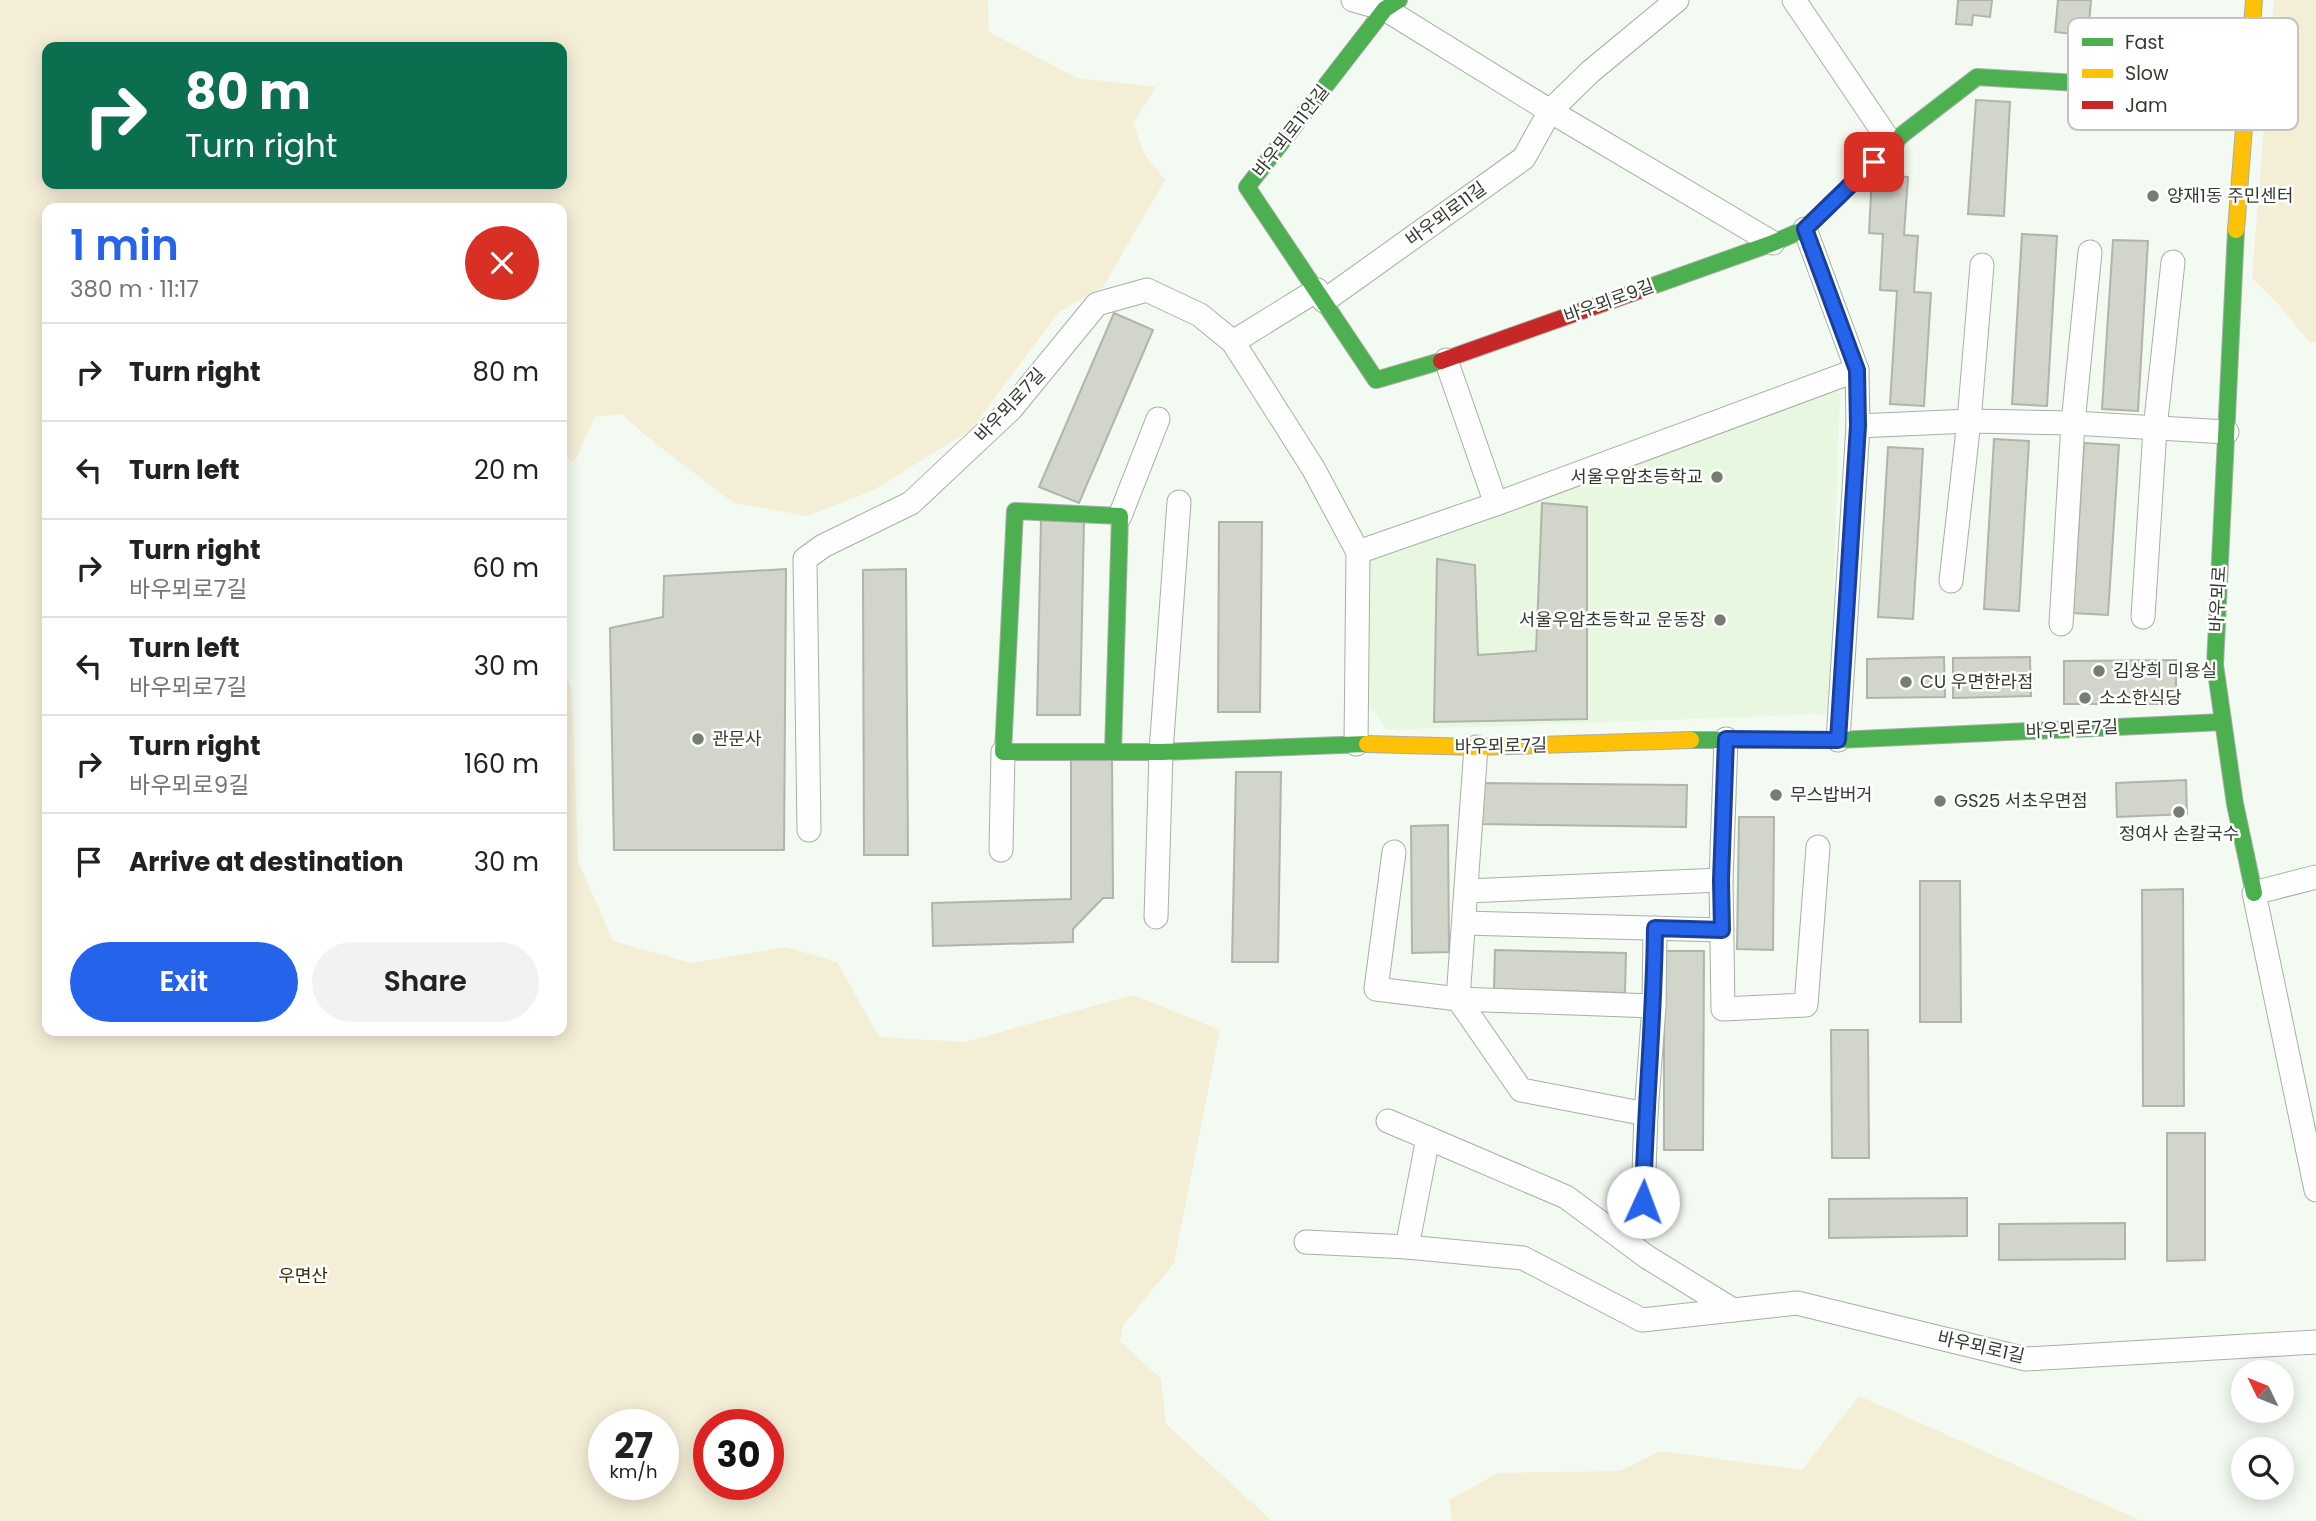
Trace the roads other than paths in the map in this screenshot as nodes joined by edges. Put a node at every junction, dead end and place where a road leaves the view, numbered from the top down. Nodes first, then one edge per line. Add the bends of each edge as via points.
1 (1353, 0) edge
2 (1677, 0) edge
3 (1794, 0) edge
4 (2254, 0) edge
5 (1392, 4) edge
6 (2252, 18) edge
7 (2068, 82) edge
8 (1550, 111) junction
9 (2243, 130) edge
10 (1892, 145) junction
11 (1805, 229) junction
12 (1773, 243) junction
13 (2090, 252) dead end
14 (2173, 261) dead end
15 (1982, 265) dead end
16 (1320, 296) junction
17 (1233, 342) junction
18 (1446, 360) junction
19 (1857, 370) junction
20 (1158, 419) dead end
21 (1969, 421) junction
22 (2073, 423) junction
23 (1858, 426) junction
24 (2155, 429) junction
25 (2227, 432) junction
26 (1179, 502) dead end
27 (1496, 505) junction
28 (1120, 516) junction
29 (1358, 552) junction
30 (1951, 581) dead end
31 (2143, 617) dead end
32 (2061, 624) dead end
33 (2223, 722) junction
34 (1726, 739) junction
35 (1838, 740) junction
36 (1356, 744) junction
37 (1476, 747) junction
38 (1003, 752) junction
39 (1113, 752) junction
40 (1161, 752) junction
41 (809, 830) dead end
42 (1818, 847) dead end
43 (1001, 850) dead end
44 (1394, 852) dead end
45 (2316, 877) edge
46 (1721, 880) junction
47 (1466, 891) junction
48 (2254, 893) junction
49 (1157, 917) dead end
50 (1464, 923) junction
51 (1655, 928) junction
52 (1722, 930) junction
53 (1458, 999) junction
54 (1654, 1006) junction
55 (1646, 1114) junction
56 (1388, 1121) dead end
57 (1428, 1138) junction
58 (2316, 1190) edge
59 (1643, 1202) dead end
60 (1306, 1242) dead end
61 (1407, 1247) junction
62 (1733, 1310) junction
63 (2316, 1342) edge

1 - 5 street
2 - 8 street, 바우뫼로11길
3 - 10 street
4 - 6 street, 바우뫼로
5 - 8 street
5 - 16 street, 바우뫼로11안길 via 1248,187
7 - 10 street, 바우뫼로9길 via 1977,77
8 - 12 street
8 - 16 street, 바우뫼로11길 via 1524,158
9 - 25 street, 바우뫼로
10 - 11 street, 바우뫼로9길
11 - 12 street, 바우뫼로9길
11 - 19 street
12 - 18 street, 바우뫼로9길
13 - 22 street
14 - 24 street
15 - 21 street
16 - 17 street, 바우뫼로11길
16 - 18 street, 바우뫼로9길 via 1376,380
17 - 29 street, 바우뫼로7길 via 1313,468
17 - 41 street, 바우뫼로7길 via 1200,315 1147,290 1097,304 1011,409 911,503 805,559
18 - 27 street
19 - 23 street
19 - 27 street
20 - 28 street
21 - 22 street
21 - 23 street
21 - 30 street
22 - 24 street
22 - 32 street
23 - 35 street
24 - 25 street
24 - 31 street
25 - 33 street, 바우뫼로 via 2215,665
26 - 40 street
27 - 29 street
28 - 38 street via 1015,511
28 - 39 street
29 - 36 street, 바우뫼로7길
33 - 35 street, 바우뫼로7길
33 - 48 street, 바우뫼로
34 - 35 street, 바우뫼로7길
34 - 37 street, 바우뫼로7길
34 - 46 street
36 - 37 street, 바우뫼로7길
36 - 40 street
37 - 47 street
38 - 39 street
38 - 43 street
39 - 40 street
40 - 49 street
42 - 52 street via 1806,1005 1723,1009
44 - 53 street via 1376,989
45 - 48 street
46 - 47 street
46 - 52 street
47 - 50 street
48 - 58 street, 바우뫼로
50 - 51 street
50 - 53 street
51 - 52 street
51 - 54 street
53 - 54 street
53 - 55 street via 1521,1090
54 - 55 street
55 - 59 street
56 - 57 street
57 - 61 street
57 - 62 street via 1566,1197 1647,1257
60 - 61 street, 바우뫼로1길
61 - 62 street, 바우뫼로1길 via 1523,1258 1642,1320
62 - 63 street, 바우뫼로1길 via 1797,1303 2026,1359

